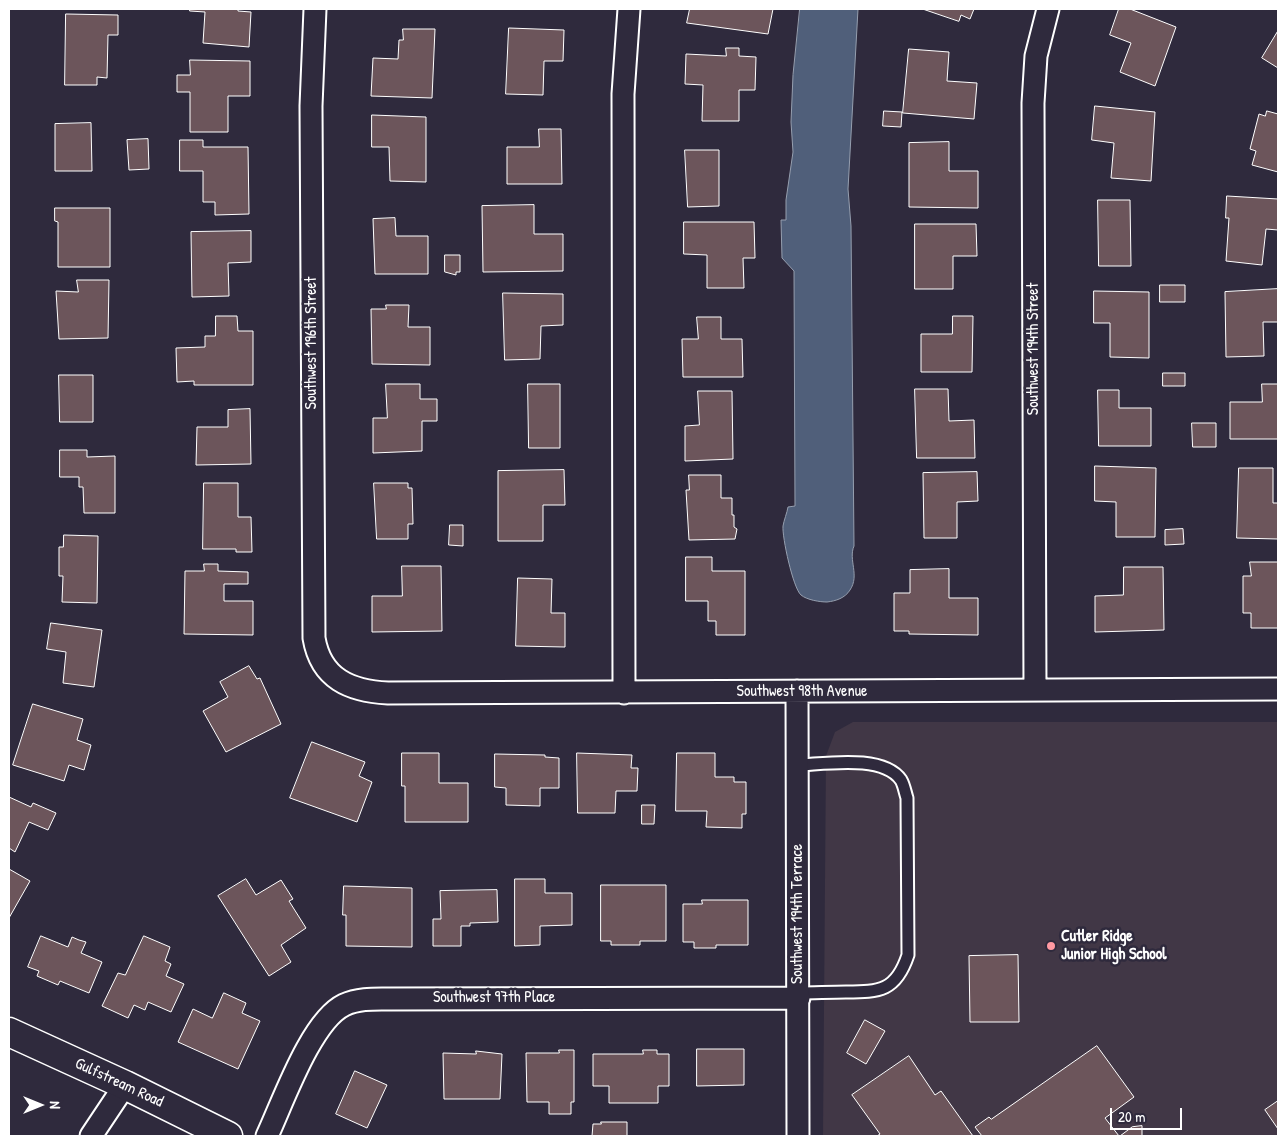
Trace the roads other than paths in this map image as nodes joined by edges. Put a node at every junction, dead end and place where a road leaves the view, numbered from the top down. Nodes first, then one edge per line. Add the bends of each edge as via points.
1 (315, 9) edge
2 (628, 9) edge
3 (1048, 9) edge
4 (331, 673) joint
5 (1278, 689) edge
6 (1035, 690) junction
7 (797, 692) junction
8 (624, 693) junction
9 (797, 765) junction
10 (799, 996) junction
11 (9, 1032) edge
12 (125, 1085) junction
13 (91, 1136) edge
14 (228, 1136) edge
15 (267, 1136) edge
16 (798, 1136) edge

1 - 4 street, Southwest 196th Street via 311,106 313,622 316,649
2 - 8 street via 623,94
3 - 6 street, Southwest 194th Street via 1036,56 1033,103
4 - 8 street, Southwest 98th Avenue via 346,685 367,692
5 - 6 street, Southwest 98th Avenue
6 - 7 street, Southwest 98th Avenue
7 - 8 street, Southwest 98th Avenue
7 - 9 street, Southwest 194th Terrace
9 - 10 street, Southwest 194th Terrace
9 - 10 lane via 873,763 888,767 901,780 907,798 908,954 903,970 892,984 875,992
10 - 15 street, Southwest 97th Place via 390,998 356,1001 333,1012 319,1029
10 - 16 street, Southwest 194th Terrace
11 - 12 street, Gulfstream Road
12 - 13 street
12 - 14 street, Gulfstream Road

